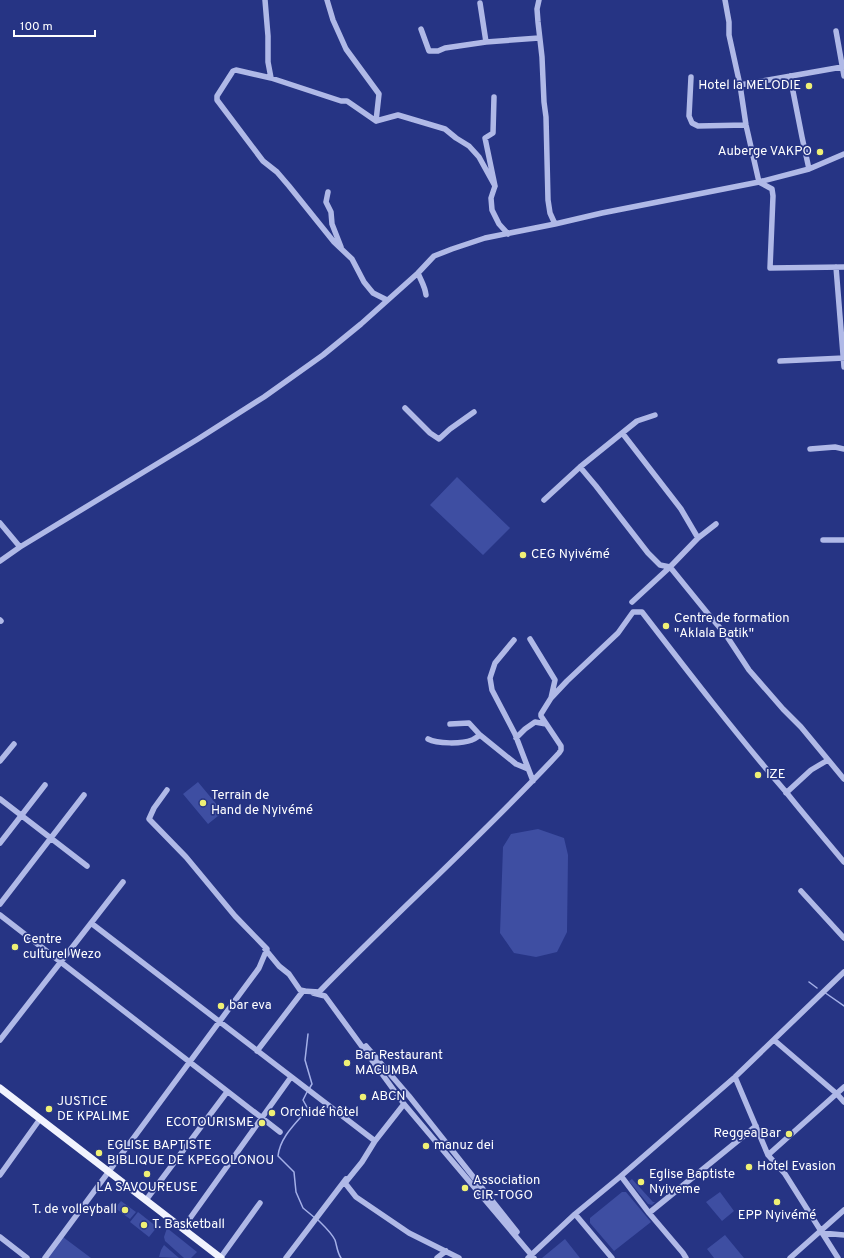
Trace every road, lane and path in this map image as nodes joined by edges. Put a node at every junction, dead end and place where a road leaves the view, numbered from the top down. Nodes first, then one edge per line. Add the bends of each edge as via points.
1 (265, 0) edge
2 (327, 0) edge
3 (539, 0) edge
4 (725, 0) edge
5 (480, 3) dead end
6 (421, 28) dead end
7 (836, 31) dead end
8 (539, 38) junction
9 (486, 42) junction
10 (842, 67) junction
11 (790, 76) junction
12 (844, 76) edge
13 (691, 77) dead end
14 (271, 78) junction
15 (740, 85) junction
16 (494, 97) dead end
17 (376, 121) junction
18 (746, 125) junction
19 (844, 154) edge
20 (809, 169) junction
21 (759, 182) junction
22 (495, 186) junction
23 (328, 192) dead end
24 (555, 224) junction
25 (508, 234) junction
26 (343, 251) junction
27 (836, 267) junction
28 (844, 267) edge
29 (418, 273) junction
30 (426, 295) dead end
31 (388, 300) junction
32 (844, 358) edge
33 (780, 361) dead end
34 (844, 367) edge
35 (405, 408) dead end
36 (474, 412) dead end
37 (655, 414) dead end
38 (623, 434) junction
39 (844, 448) edge
40 (810, 449) dead end
41 (580, 467) junction
42 (544, 500) dead end
43 (0, 523) edge
44 (716, 524) dead end
45 (698, 538) junction
46 (823, 540) dead end
47 (844, 540) edge
48 (20, 547) junction
49 (0, 561) edge
50 (670, 567) junction
51 (632, 602) dead end
52 (530, 639) dead end
53 (514, 640) dead end
54 (551, 698) junction
55 (450, 724) dead end
56 (546, 724) junction
57 (480, 735) junction
58 (516, 738) junction
59 (428, 739) dead end
60 (14, 744) dead end
61 (828, 760) junction
62 (0, 762) edge
63 (528, 769) junction
64 (844, 779) edge
65 (533, 781) junction
66 (45, 785) dead end
67 (167, 790) dead end
68 (786, 793) junction
69 (84, 795) dead end
70 (0, 799) edge
71 (21, 815) junction
72 (51, 838) junction
73 (0, 842) edge
74 (844, 862) edge
75 (87, 866) dead end
76 (198, 867) dead end
77 (123, 882) dead end
78 (801, 891) dead end
79 (0, 904) edge
80 (0, 915) edge
81 (91, 924) junction
82 (844, 938) edge
83 (60, 962) junction
84 (844, 972) edge
85 (319, 992) junction
86 (219, 1022) junction
87 (0, 1040) edge
88 (774, 1040) junction
89 (257, 1051) junction
90 (190, 1062) junction
91 (291, 1077) junction
92 (735, 1077) junction
93 (844, 1087) edge
94 (0, 1088) edge
95 (227, 1092) junction
96 (837, 1094) junction
97 (409, 1096) junction
98 (844, 1102) edge
99 (404, 1104) junction
100 (261, 1118) junction
101 (40, 1119) junction
102 (756, 1126) junction
103 (280, 1132) dead end
104 (375, 1141) junction
105 (768, 1155) junction
106 (109, 1172) junction
107 (0, 1175) edge
108 (621, 1176) junction
109 (146, 1200) junction
110 (260, 1203) dead end
111 (362, 1203) dead end
112 (844, 1210) edge
113 (649, 1213) junction
114 (576, 1214) junction
115 (183, 1228) junction
116 (821, 1232) junction
117 (844, 1234) edge
118 (0, 1237) edge
119 (446, 1251) junction
120 (535, 1257) edge
121 (28, 1258) edge
122 (45, 1258) edge
123 (221, 1258) edge
124 (286, 1258) edge
125 (437, 1258) edge
126 (460, 1258) edge
127 (528, 1258) edge
128 (612, 1258) edge
129 (686, 1258) edge
130 (790, 1258) edge
131 (838, 1258) edge

1 - 14 street
2 - 17 street via 332,20 346,49 379,94
3 - 8 street
4 - 15 street
5 - 9 street
6 - 9 street via 429,51
7 - 10 street
8 - 9 street
8 - 24 street via 546,117 548,200
10 - 11 street
10 - 12 street
11 - 15 street
11 - 20 street
13 - 18 street via 689,116 692,123 698,126
14 - 17 street via 347,101
14 - 26 street via 235,70 217,96 217,100 263,161 277,172
15 - 18 street
16 - 22 street via 493,133 485,138
17 - 22 street via 398,115 445,128 470,146
18 - 21 street
19 - 20 street
20 - 21 street
21 - 24 street
21 - 27 street via 772,189 773,196 770,268
22 - 25 street via 491,198 492,210
23 - 26 street via 326,202
24 - 25 street
25 - 29 street via 485,238 434,256
26 - 31 street via 352,259 373,293
27 - 28 street
27 - 32 street
29 - 30 street via 421,283 425,286
29 - 31 street
31 - 48 street via 324,355 264,397
32 - 33 street
32 - 34 street
35 - 36 street via 439,439
37 - 38 street via 638,421
38 - 41 street
38 - 45 street via 681,509
39 - 40 street
41 - 42 street
41 - 50 street via 648,553 660,565
43 - 48 street
44 - 45 street
45 - 50 street
46 - 47 street
48 - 49 street
50 - 51 street
50 - 61 street via 726,635 749,670 802,727
52 - 54 street via 555,680
53 - 58 street via 495,663 490,678 492,690
54 - 56 street via 541,714
54 - 68 street via 618,633 633,612 642,612
55 - 57 street via 468,723
56 - 58 street via 535,722
56 - 65 street via 561,750
57 - 59 street via 462,743 436,742
57 - 63 street via 516,764
58 - 63 street
60 - 62 street
61 - 64 street
61 - 68 street via 811,770
63 - 65 street
65 - 85 street
66 - 71 street
67 - 86 street via 149,819 186,856 235,916 267,949 259,968
68 - 74 street
69 - 72 street
70 - 71 street
71 - 72 street
71 - 73 street
72 - 75 street
72 - 79 street
76 - 99 street via 222,893 279,966 290,974 300,990 325,996
77 - 81 street
78 - 82 street
80 - 83 street
81 - 83 street
81 - 86 street
83 - 87 street
83 - 90 street
84 - 88 street
85 - 89 street via 303,991
85 - 97 street
86 - 89 street
86 - 90 street
88 - 92 street
88 - 96 street
89 - 91 street
90 - 95 street
90 - 106 street
91 - 100 street
91 - 104 street
92 - 102 street
92 - 108 street
93 - 96 street
94 - 101 main road
95 - 100 street
95 - 109 street
96 - 98 street
96 - 105 street
97 - 104 street
97 - 120 street
99 - 104 street
99 - 120 street
100 - 103 street
100 - 115 street
101 - 106 main road
101 - 107 street
102 - 105 street
102 - 113 street
104 - 124 street
104 - 126 street via 345,1183 356,1197 409,1233
105 - 116 street via 785,1174
106 - 109 main road
106 - 122 street
108 - 113 street
108 - 114 street
109 - 115 main road
110 - 123 street
111 - 119 street via 396,1225
112 - 116 street
113 - 129 street
114 - 120 street
114 - 128 street
115 - 123 main road
116 - 117 street
116 - 130 street
116 - 131 street
118 - 121 street
119 - 125 street
119 - 126 street
120 - 127 street

